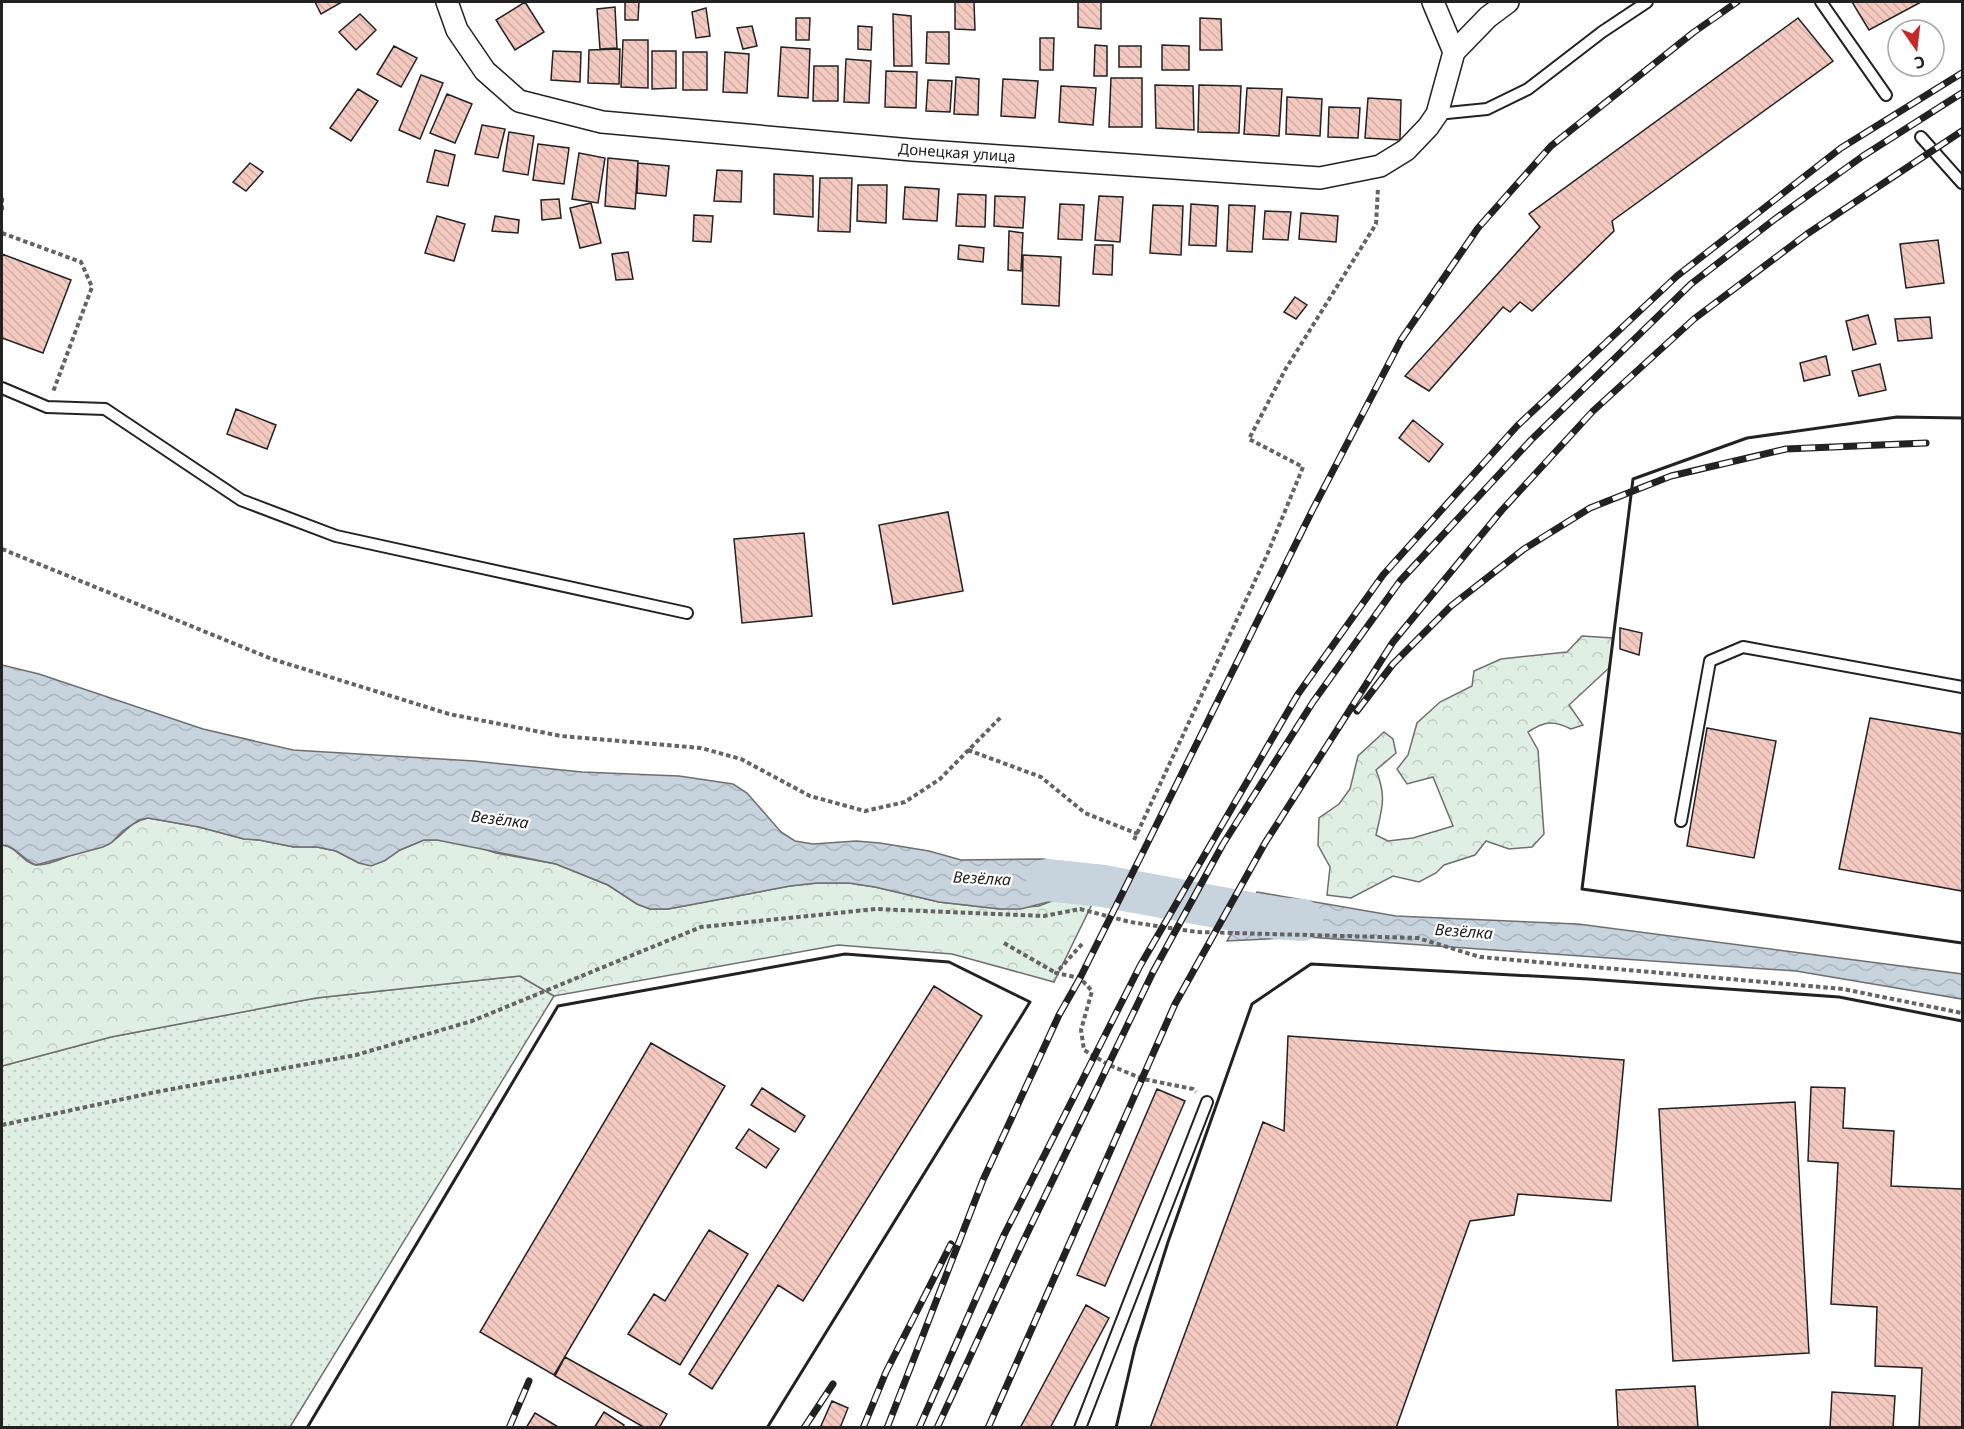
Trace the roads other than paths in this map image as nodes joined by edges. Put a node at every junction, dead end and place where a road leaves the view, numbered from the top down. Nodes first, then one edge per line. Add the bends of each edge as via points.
1 (447, 2) edge
2 (1433, 2) edge
3 (1508, 2) edge
4 (1647, 2) edge
5 (1821, 2) edge
6 (1454, 52) junction
7 (1887, 95) dead end
8 (1437, 114) junction
9 (1921, 137) dead end
10 (1962, 183) edge
11 (2, 388) edge
12 (687, 613) dead end
13 (1962, 687) edge
14 (1681, 821) dead end
15 (1207, 1102) road end
16 (1080, 1428) edge

1 - 8 street, Донецкая улица via 457,30 485,71 519,101 602,122 901,149 1320,178 1380,166 1406,150
2 - 6 street
3 - 6 street
4 - 8 lane via 1528,88 1487,109
5 - 7 lane
6 - 8 street, Донецкая улица
9 - 10 lane
11 - 12 lane via 47,407 105,409 241,500 336,536
13 - 14 lane via 1743,647 1710,661
15 - 16 lane

